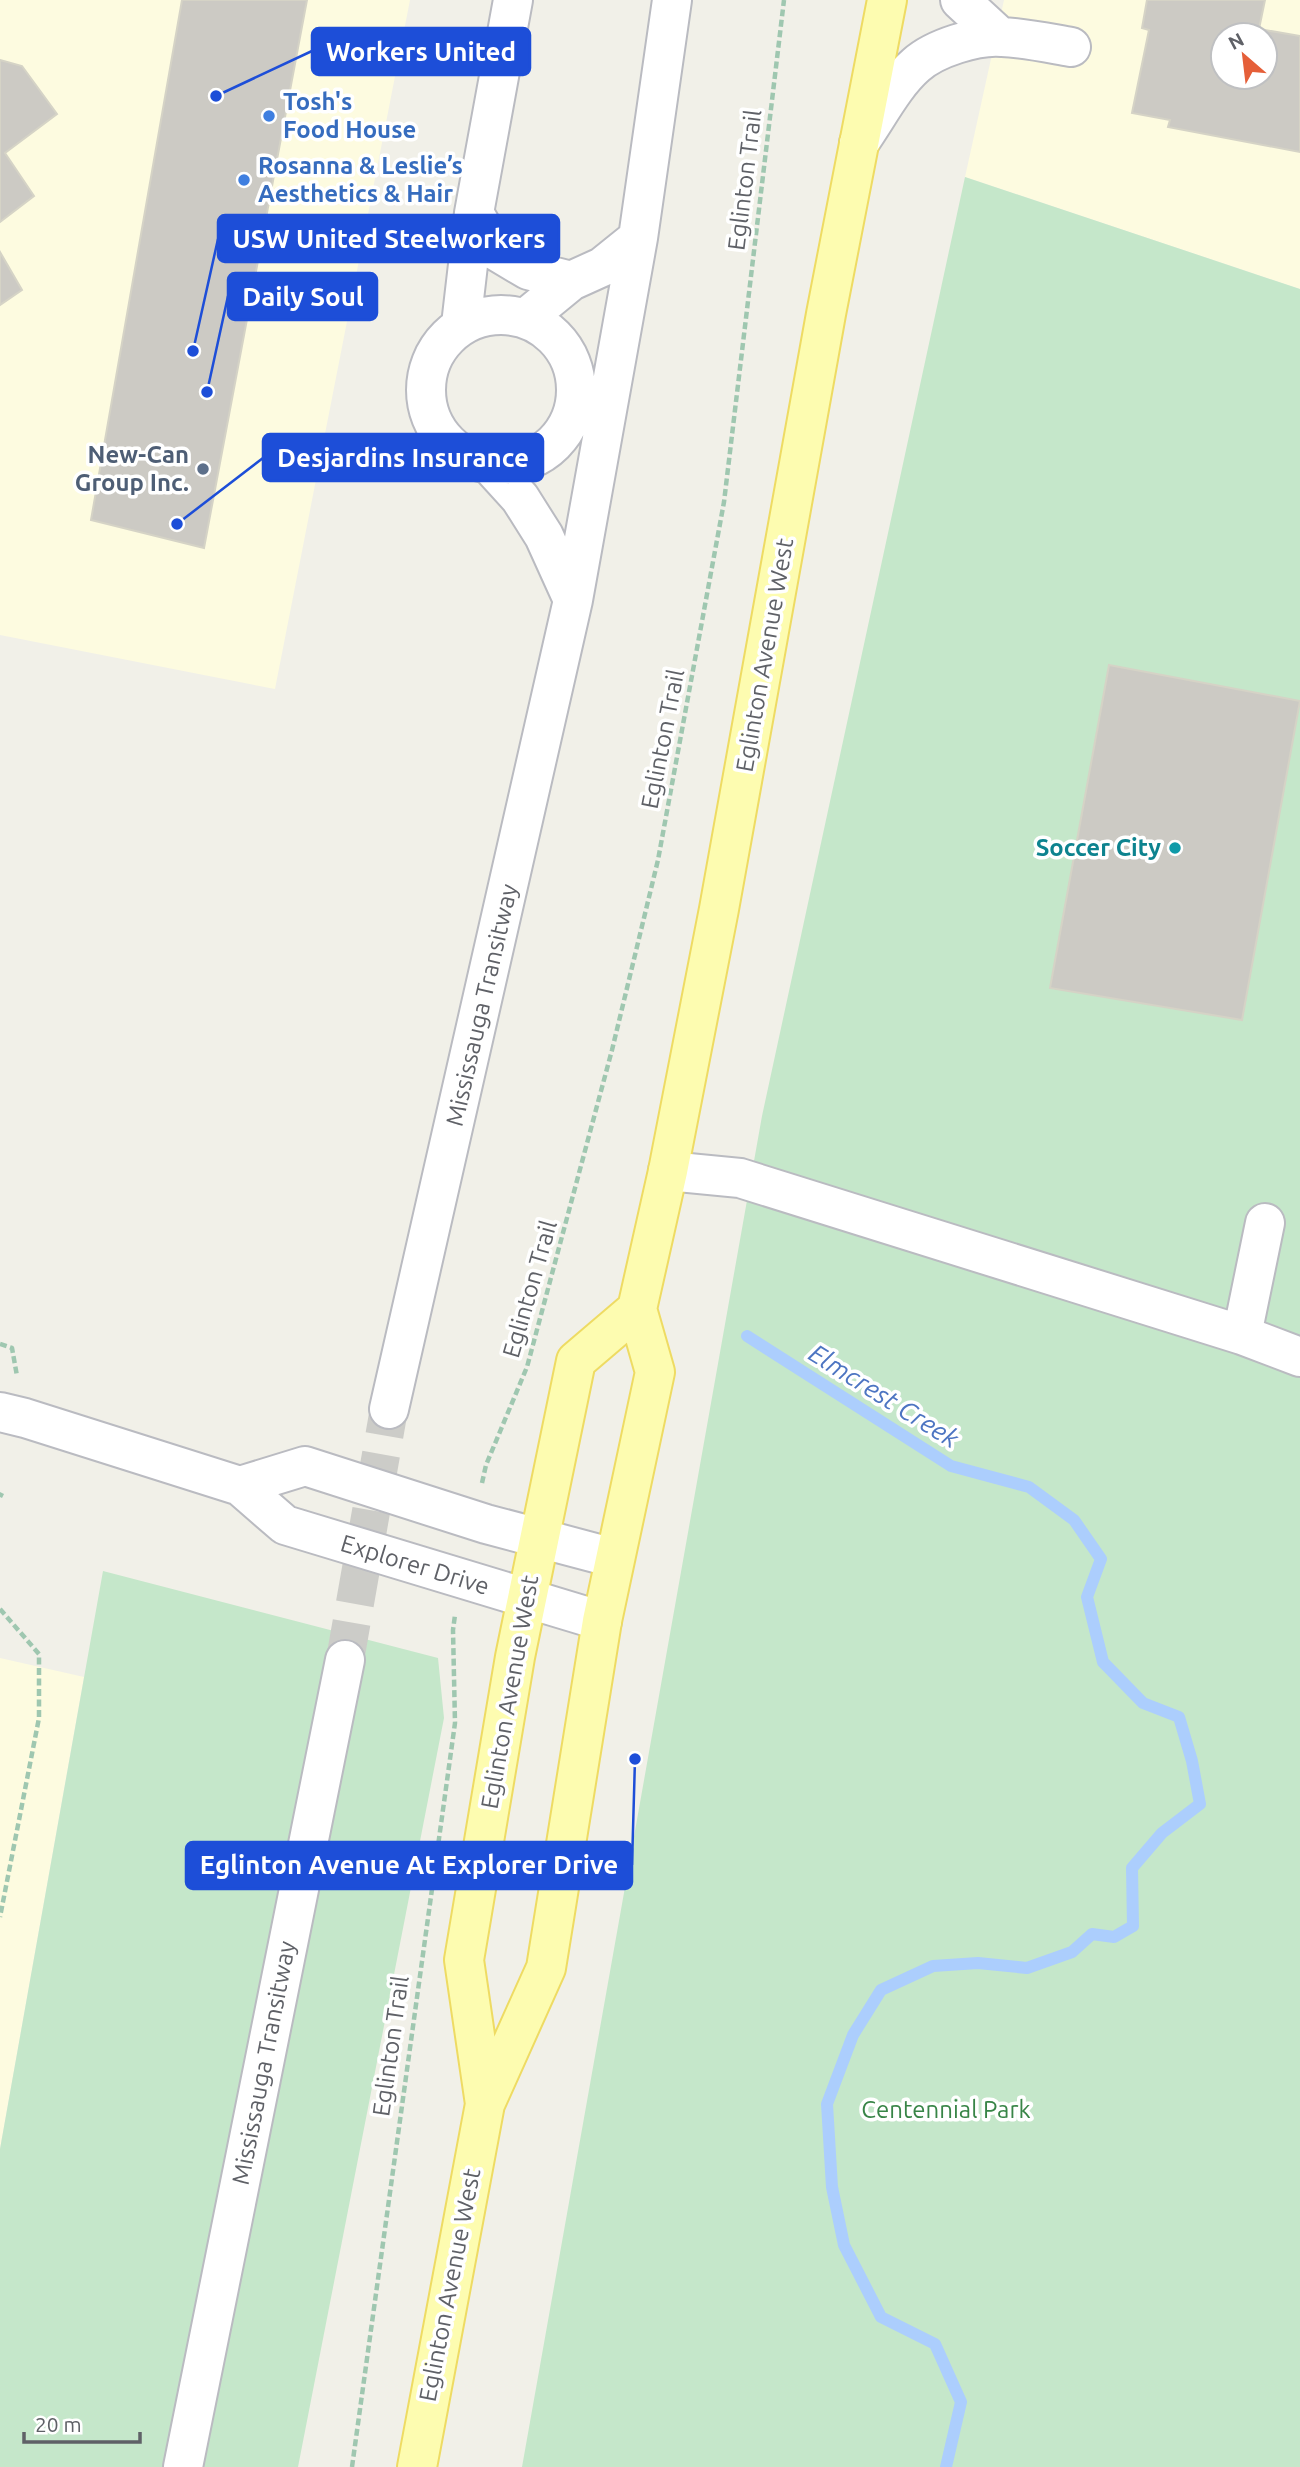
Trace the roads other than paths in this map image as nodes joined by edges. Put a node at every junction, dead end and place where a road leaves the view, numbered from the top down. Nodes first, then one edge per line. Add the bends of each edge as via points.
1 (513, 0) edge
2 (672, 0) edge
3 (887, 0) edge
4 (960, 0) edge
5 (999, 36) junction
6 (1071, 47) dead end
7 (859, 143) junction
8 (474, 213) junction
9 (638, 238) junction
10 (571, 281) junction
11 (526, 318) junction
12 (461, 325) junction
13 (620, 342) junction
14 (576, 380) junction
15 (564, 433) junction
16 (490, 465) junction
17 (594, 479) junction
18 (573, 600) junction
19 (668, 1171) junction
20 (1265, 1223) dead end
21 (637, 1309) junction
22 (1242, 1335) junction
23 (1300, 1357) edge
24 (388, 1409) tunnel mouth
25 (0, 1412) edge
26 (240, 1486) junction
27 (538, 1539) junction
28 (614, 1559) junction
29 (527, 1598) junction
30 (602, 1621) junction
31 (345, 1660) tunnel mouth
32 (485, 2104) junction
33 (183, 2467) edge
34 (417, 2467) edge

1 - 8 street
2 - 9 street, Mississauga Transitway
3 - 7 main road, Eglinton Avenue West
4 - 5 street
5 - 6 street
5 - 7 street via 932,53 898,85
7 - 19 main road, Eglinton Avenue West
8 - 10 street via 496,251 528,270
8 - 12 street
9 - 10 street via 602,267
9 - 13 street, Mississauga Transitway
10 - 11 street
11 - 12 street via 498,314
11 - 14 street via 550,332 568,353
12 - 16 street via 432,359 425,386 429,414 442,438 463,456
13 - 14 street
13 - 17 street, Mississauga Transitway
14 - 15 street via 575,408
15 - 16 street via 544,453 518,464
15 - 17 street
16 - 18 street via 520,498 544,536
17 - 18 street, Mississauga Transitway
18 - 24 street, Mississauga Transitway
19 - 21 main road, Eglinton Avenue West
19 - 22 street via 740,1178
20 - 22 street
21 - 27 main road, Eglinton Avenue West via 576,1361
21 - 28 main road, Eglinton Avenue West via 655,1372
22 - 23 street
25 - 26 street, Explorer Drive
26 - 27 street via 305,1466
26 - 29 street, Explorer Drive via 285,1525
27 - 28 street
27 - 29 main road, Eglinton Avenue West
28 - 30 main road, Eglinton Avenue West
29 - 30 street, Explorer Drive
29 - 32 main road, Eglinton Avenue West via 464,1960
30 - 32 main road, Eglinton Avenue West via 546,1968
31 - 33 street, Mississauga Transitway
32 - 34 main road, Eglinton Avenue West

